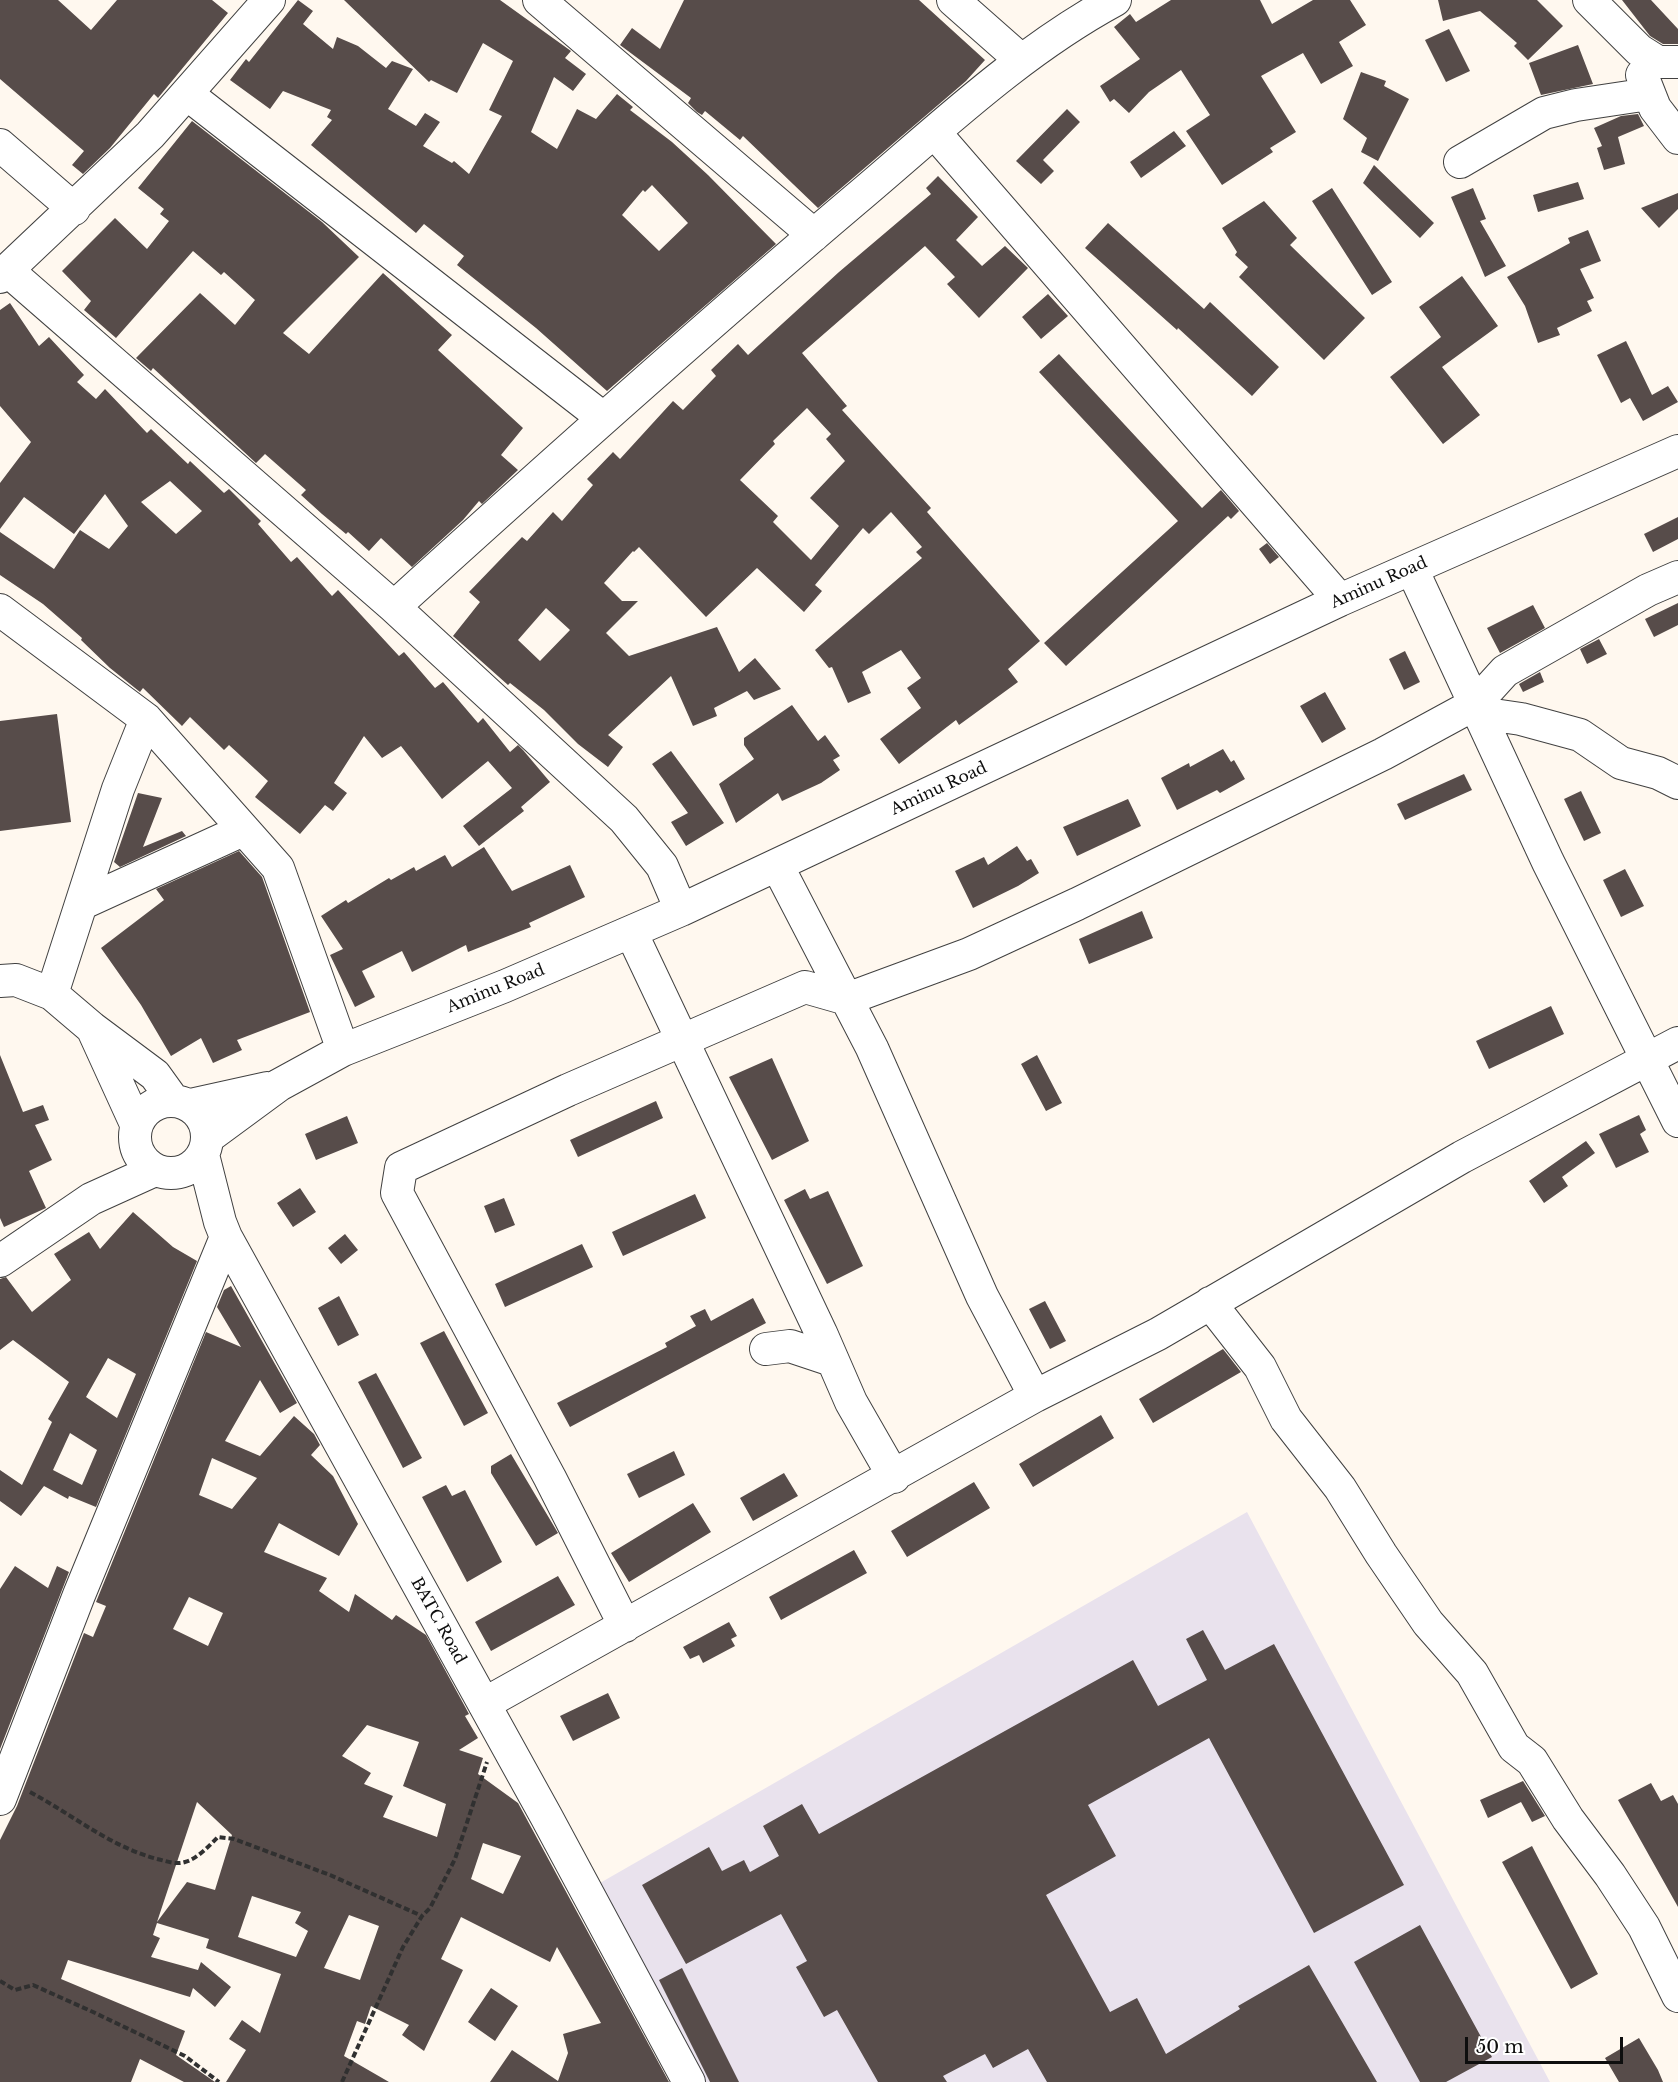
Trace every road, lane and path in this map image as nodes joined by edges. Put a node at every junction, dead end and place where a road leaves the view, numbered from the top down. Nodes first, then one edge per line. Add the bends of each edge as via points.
1 (539, 0) edge
2 (953, 0) edge
3 (1115, 0) edge
4 (1589, 0) edge
5 (260, 3) edge
6 (1639, 50) junction
7 (1021, 60) junction
8 (1678, 62) edge
9 (186, 94) junction
10 (1649, 94) junction
11 (935, 133) junction
12 (1678, 138) edge
13 (0, 145) edge
14 (1460, 162) dead end
15 (74, 209) junction
16 (814, 235) junction
17 (4, 274) edge
18 (603, 418) junction
19 (1678, 451) edge
20 (1412, 569) junction
21 (1678, 577) edge
22 (1341, 600) junction
23 (394, 607) junction
24 (0, 610) edge
25 (1478, 709) junction
26 (146, 719) junction
27 (1678, 783) edge
28 (243, 830) junction
29 (777, 865) junction
30 (81, 904) junction
31 (681, 910) junction
32 (631, 932) junction
33 (0, 981) edge
34 (52, 994) junction
35 (847, 999) junction
36 (92, 1028) junction
37 (684, 1041) junction
38 (1678, 1043) edge
39 (343, 1050) junction
40 (1649, 1060) junction
41 (279, 1085) junction
42 (181, 1103) junction
43 (1678, 1121) edge
44 (135, 1130) junction
45 (205, 1146) junction
46 (165, 1171) junction
47 (91, 1199) junction
48 (223, 1229) junction
49 (0, 1261) edge
50 (1210, 1303) junction
51 (766, 1349) dead end
52 (832, 1360) junction
53 (1035, 1396) junction
54 (894, 1476) junction
55 (625, 1626) junction
56 (484, 1704) junction
57 (487, 1759) dead end
58 (3, 1790) edge
59 (422, 1916) junction
60 (0, 1981) edge
61 (1678, 1996) edge
62 (219, 2082) edge
63 (342, 2082) edge
64 (689, 2082) edge

1 - 16 street
2 - 7 street
3 - 7 street
4 - 6 street
5 - 9 street
6 - 8 street via 1658,62
6 - 10 street via 1642,77
7 - 11 street
9 - 15 street
9 - 18 street
10 - 12 street
10 - 14 street via 1544,113
11 - 16 street
11 - 22 street
13 - 15 street
15 - 17 street
16 - 18 street
17 - 23 street
18 - 23 street
19 - 20 street, Aminu Road
20 - 22 street, Aminu Road
20 - 25 street
21 - 25 street via 1505,671
22 - 29 street, Aminu Road
23 - 31 street via 624,819 662,866
24 - 26 street
25 - 27 street via 1580,735 1621,763
25 - 35 street via 969,954
25 - 40 street via 1548,862
26 - 28 street
26 - 30 street via 118,789
28 - 30 street
28 - 39 street via 278,868
29 - 31 street, Aminu Road
29 - 35 street
30 - 34 street
31 - 32 street, Aminu Road
32 - 37 street
32 - 39 street, Aminu Road
33 - 34 street via 15,980
34 - 36 street
35 - 37 street via 805,987
35 - 53 street via 982,1296
36 - 42 street via 155,1076
36 - 44 street
37 - 52 street
37 - 55 street via 401,1168 397,1180 397,1194
38 - 40 street
39 - 41 street, Aminu Road
40 - 43 street
40 - 50 street via 1462,1157
41 - 42 street
41 - 45 street, Aminu Road
42 - 44 street via 150,1106
42 - 45 street via 206,1125
44 - 46 street via 140,1156
44 - 47 street
45 - 46 street via 186,1170
45 - 48 street, BATC Road
46 - 47 street
46 - 48 street
47 - 49 street
48 - 56 street, BATC Road
48 - 58 street
50 - 53 street via 1158,1335
50 - 61 street via 1260,1367 1286,1419 1340,1488 1428,1623 1472,1673 1514,1747 1532,1761 1568,1819 1610,1875 1644,1927
51 - 52 street via 790,1346
52 - 54 street via 851,1402
53 - 54 street
54 - 55 street
55 - 56 street
56 - 64 street, BATC Road
57 - 59 path via 455,1859
58 - 59 path via 51,1803 126,1849 174,1863 186,1862 218,1837 234,1839 330,1875
59 - 63 path via 403,1947
60 - 62 path via 15,1990 33,1985 103,2016 184,2056

